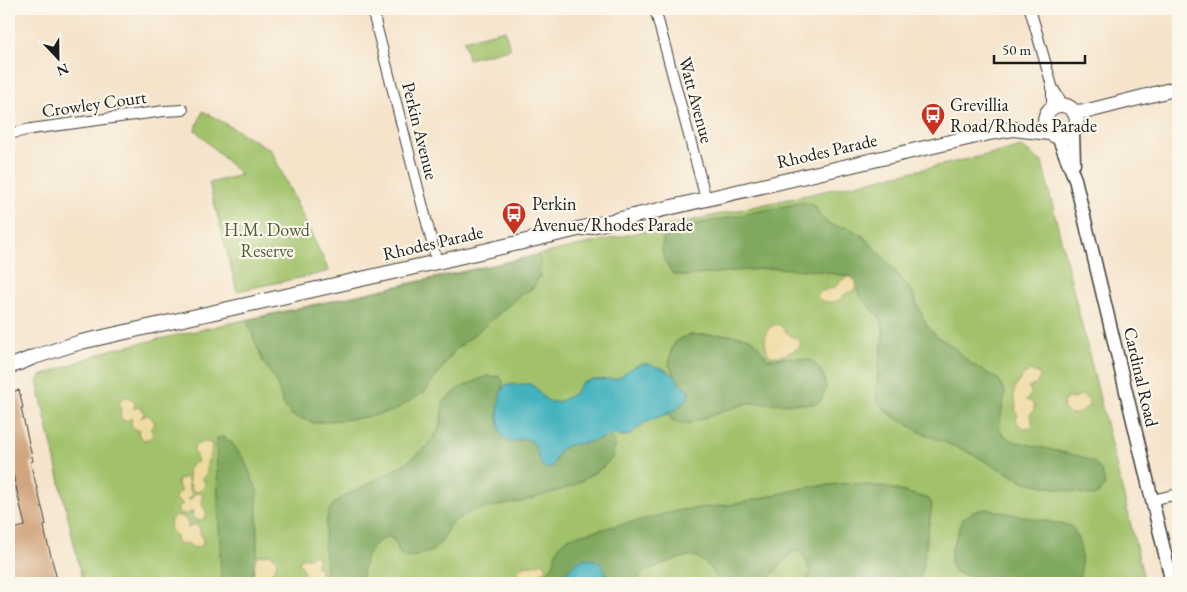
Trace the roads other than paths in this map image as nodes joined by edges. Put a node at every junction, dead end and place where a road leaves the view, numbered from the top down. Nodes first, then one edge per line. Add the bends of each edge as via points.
1 (372, 9) edge
2 (655, 9) edge
3 (1030, 9) edge
4 (1178, 88) edge
5 (183, 110) dead end
6 (1064, 117) junction
7 (1013, 129) junction
8 (9, 134) edge
9 (1054, 135) junction
10 (1075, 178) junction
11 (706, 199) junction
12 (437, 262) junction
13 (9, 367) edge
14 (1178, 494) edge
15 (1152, 500) junction
16 (1172, 583) edge

1 - 12 street, Perkin Avenue
2 - 11 street, Watt Avenue
3 - 6 street
4 - 6 main road, Rhodes Parade
5 - 8 street, Crowley Court
6 - 7 main road, Rhodes Parade
6 - 9 main road via 1064,138
6 - 9 main road via 1045,126
6 - 10 street, Cardinal Road via 1073,150
7 - 9 main road, Rhodes Parade
7 - 11 main road, Rhodes Parade
9 - 10 street, Cardinal Road
10 - 15 street, Cardinal Road
11 - 12 main road, Rhodes Parade
12 - 13 main road, Rhodes Parade via 81,342
14 - 15 street
15 - 16 street, Cardinal Road

